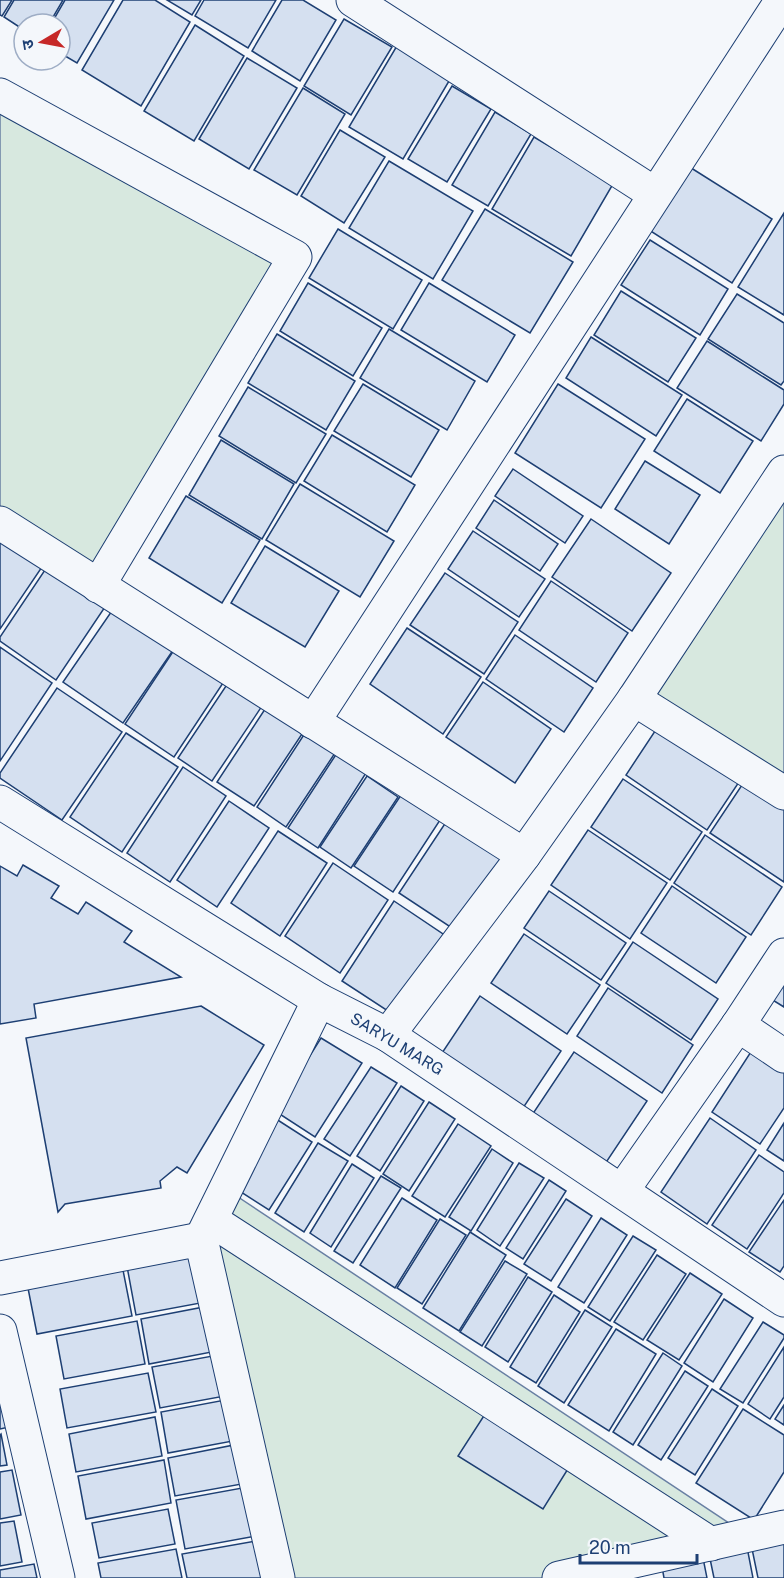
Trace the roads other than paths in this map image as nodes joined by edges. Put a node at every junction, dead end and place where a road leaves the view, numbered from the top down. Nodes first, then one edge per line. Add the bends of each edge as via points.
1 (354, 0) edge
2 (782, 0) edge
3 (0, 95) edge
4 (655, 194) junction
5 (784, 472) edge
6 (0, 523) edge
7 (98, 586) junction
8 (634, 699) junction
9 (313, 722) junction
10 (784, 793) edge
11 (0, 802) edge
12 (524, 855) junction
13 (784, 956) edge
14 (319, 1000) junction
15 (738, 1025) junction
16 (388, 1035) junction
17 (784, 1056) edge
18 (622, 1191) junction
19 (206, 1230) junction
20 (0, 1278) edge
21 (784, 1300) edge
22 (0, 1331) edge
23 (784, 1527) edge
24 (711, 1544) junction
25 (58, 1578) edge
26 (278, 1578) edge
27 (559, 1578) edge

1 - 4 street
2 - 4 street
3 - 7 street via 295,257
4 - 9 street
5 - 8 street
6 - 7 street
7 - 9 street
8 - 10 street
8 - 12 street
9 - 12 street
11 - 14 street, SARYU MARG
12 - 16 street
13 - 15 street
14 - 16 street, SARYU MARG
14 - 19 street
15 - 17 street
15 - 18 street
16 - 18 street, SARYU MARG
18 - 21 street, SARYU MARG
19 - 20 street
19 - 24 street
19 - 26 street
22 - 25 street
23 - 24 street
24 - 27 street

